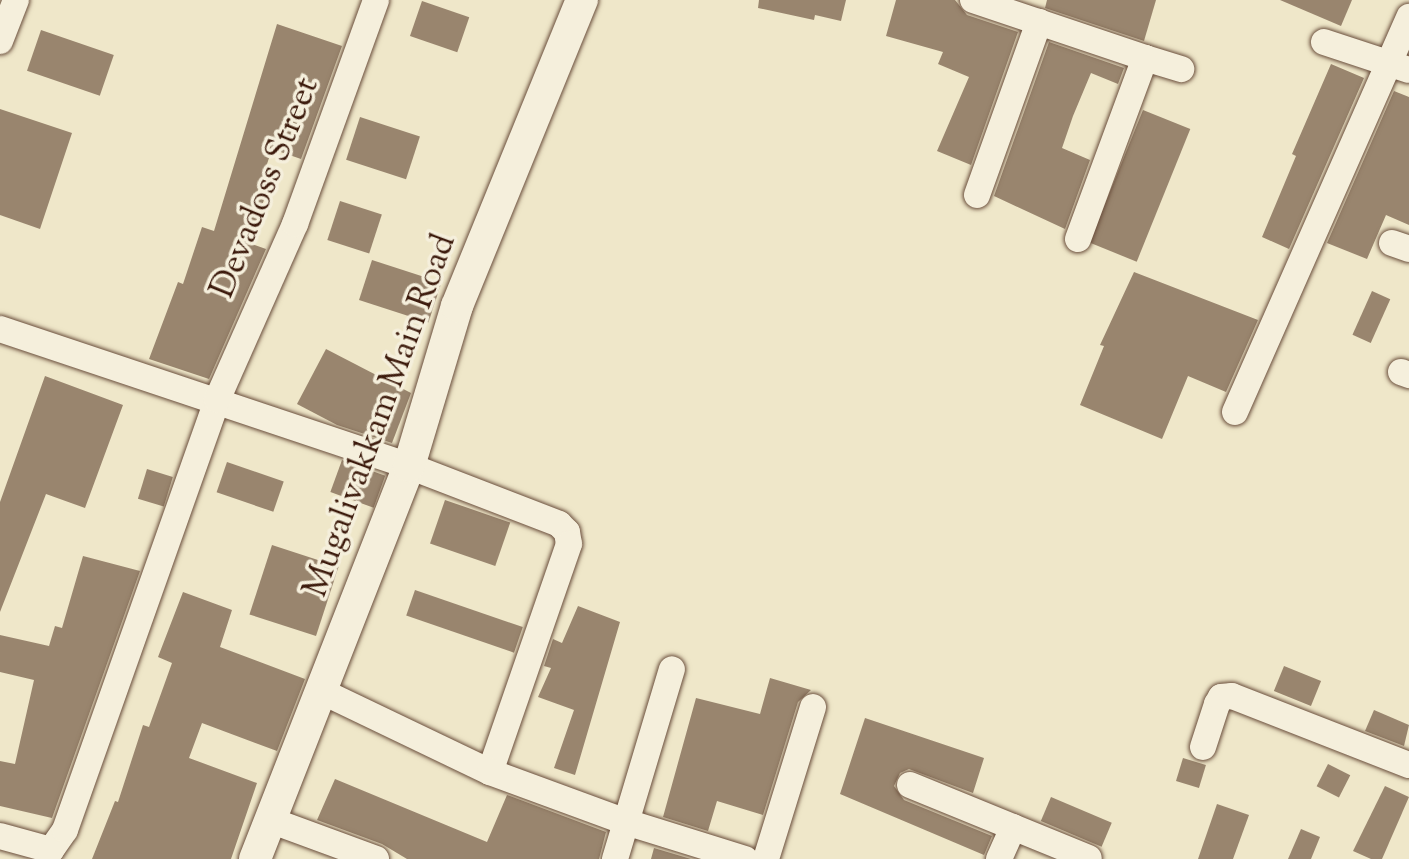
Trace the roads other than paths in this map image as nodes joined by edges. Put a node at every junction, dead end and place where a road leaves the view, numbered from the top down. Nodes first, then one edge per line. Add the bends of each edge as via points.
1 (16, 0) edge
2 (376, 0) edge
3 (582, 0) edge
4 (973, 0) edge
5 (1409, 17) edge
6 (1039, 22) junction
7 (0, 41) edge
8 (1324, 42) dead end
9 (1145, 58) junction
10 (1399, 66) edge
11 (1181, 69) dead end
12 (977, 195) dead end
13 (1078, 239) dead end
14 (0, 329) edge
15 (217, 400) junction
16 (1235, 412) dead end
17 (409, 466) junction
18 (672, 669) dead end
19 (321, 691) junction
20 (813, 707) dead end
21 (1203, 747) dead end
22 (1409, 765) edge
23 (490, 772) junction
24 (910, 785) dead end
25 (270, 820) junction
26 (626, 822) junction
27 (1013, 827) junction
28 (0, 836) edge
29 (1089, 858) edge
30 (255, 859) edge
31 (376, 859) edge
32 (615, 859) edge
33 (745, 859) edge
34 (766, 859) edge
35 (999, 859) edge

1 - 7 street
2 - 15 street, Devadoss Street via 295,224
3 - 17 street, Mugalivakkam Main Road via 457,306
4 - 6 street
5 - 10 street
6 - 9 street
6 - 12 street
8 - 10 street
9 - 11 street
9 - 13 street
10 - 16 street
14 - 15 street
15 - 17 street
15 - 28 street, Devadoss Street via 65,830 51,850
17 - 19 street, Mugalivakkam Main Road
17 - 23 street via 559,524 567,532 569,544
18 - 26 street
19 - 23 street
19 - 25 street, Mugalivakkam Main Road
20 - 34 street
21 - 22 street via 1217,704 1221,697 1232,696
23 - 26 street
24 - 27 street
25 - 30 street, Mugalivakkam Main Road
25 - 31 street
26 - 32 street
26 - 33 street
27 - 29 street
27 - 35 street

